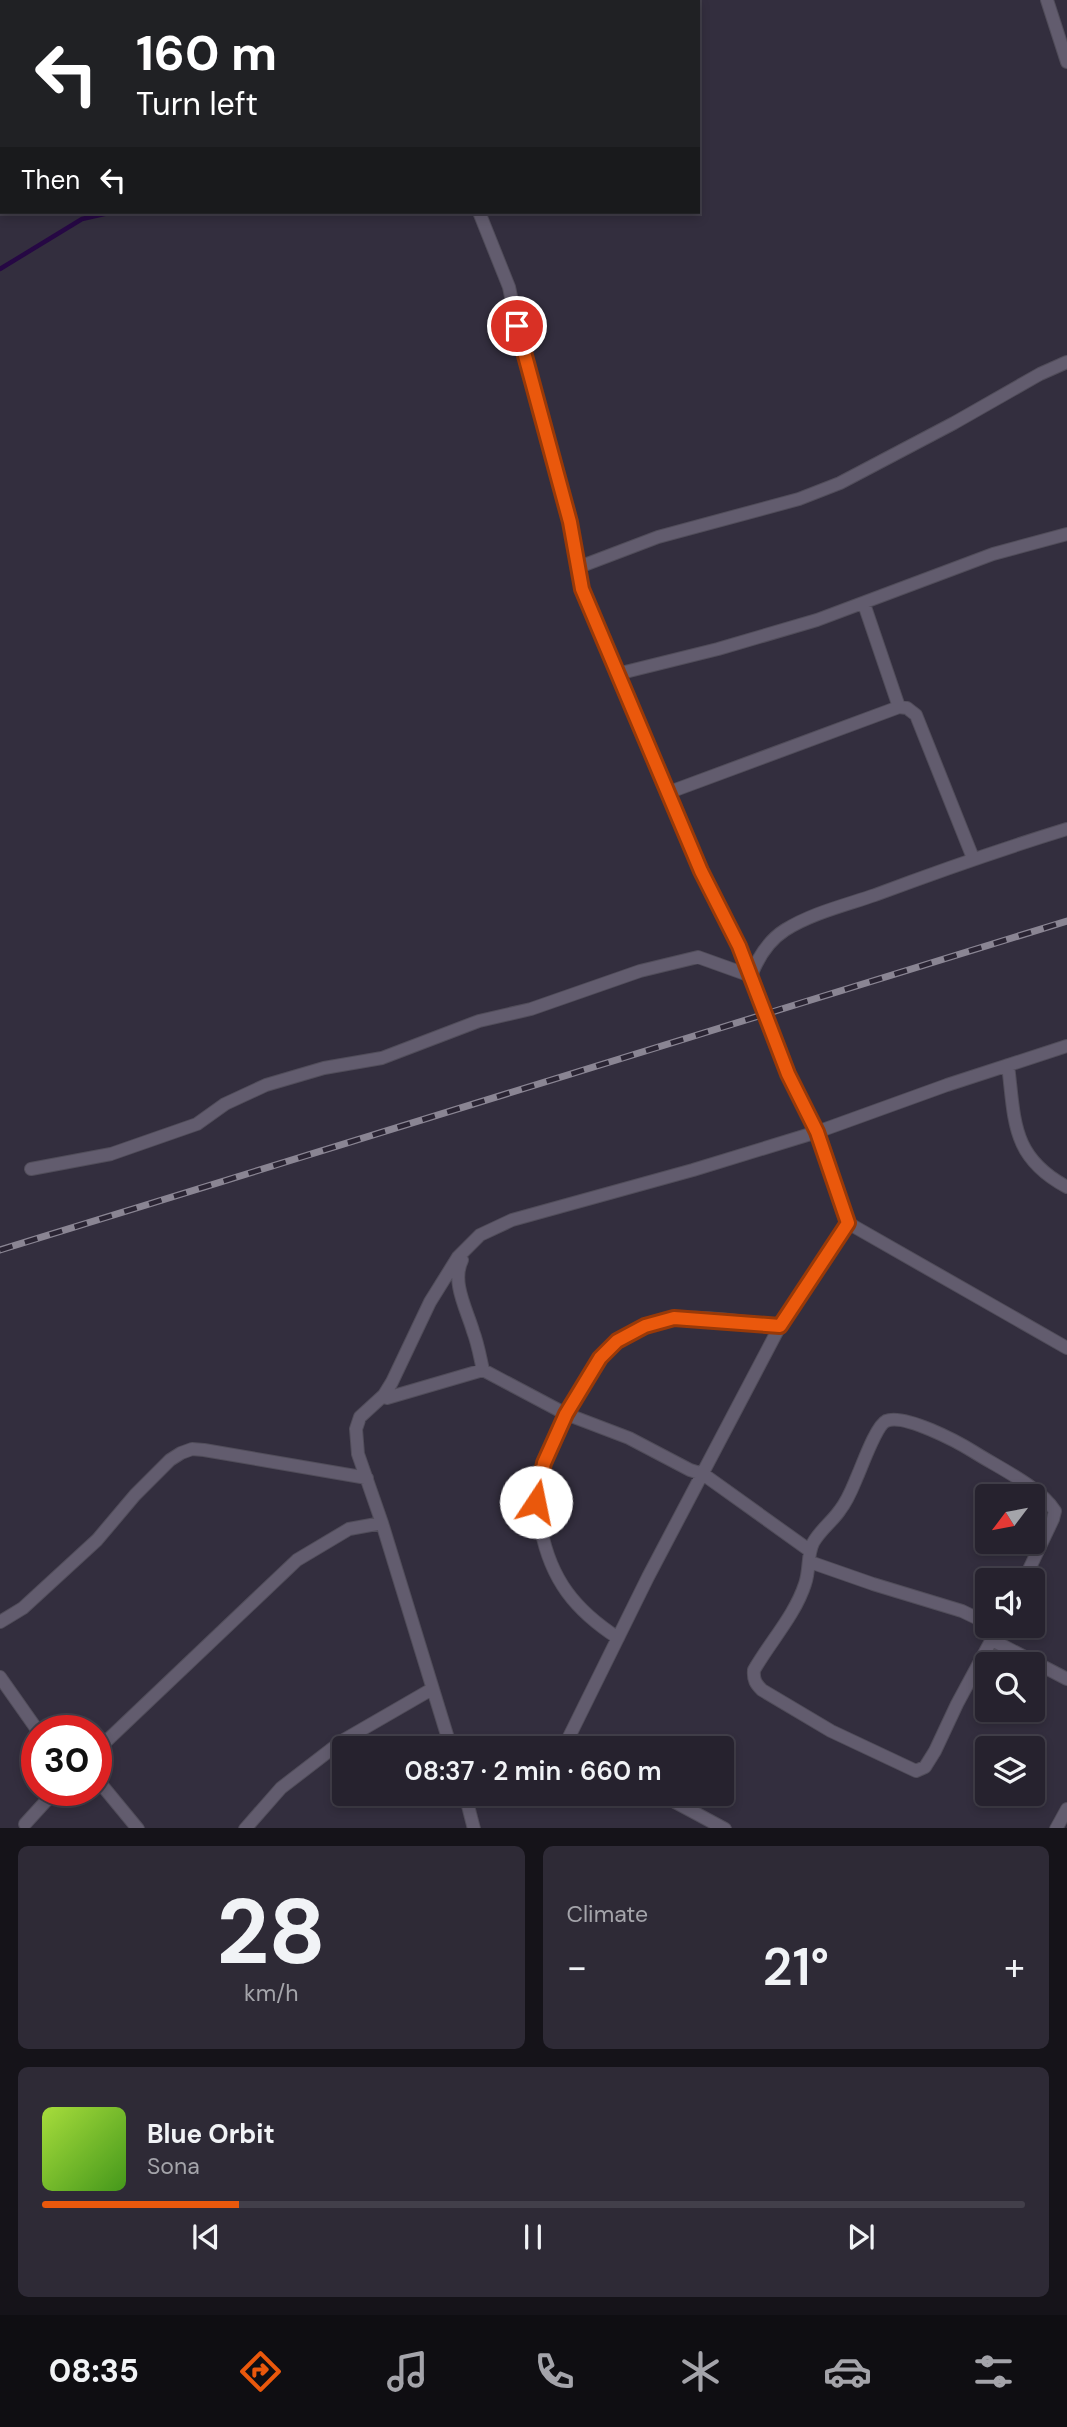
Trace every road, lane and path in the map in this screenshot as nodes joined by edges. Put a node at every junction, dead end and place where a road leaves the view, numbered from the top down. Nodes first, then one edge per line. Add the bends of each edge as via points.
1 (1047, 0) edge
2 (1067, 62) edge
3 (480, 214) edge
4 (1067, 362) edge
5 (1067, 534) edge
6 (579, 567) junction
7 (864, 604) junction
8 (617, 674) junction
9 (899, 707) junction
10 (667, 793) junction
11 (1067, 829) edge
12 (973, 858) junction
13 (751, 976) junction
14 (1067, 1046) edge
15 (1008, 1065) junction
16 (817, 1132) junction
17 (31, 1169) dead end
18 (1067, 1187) edge
19 (848, 1223) junction
20 (468, 1247) junction
21 (780, 1326) junction
22 (1067, 1348) edge
23 (483, 1370) junction
24 (384, 1395) junction
25 (566, 1414) junction
26 (703, 1474) junction
27 (367, 1478) junction
28 (382, 1523) junction
29 (810, 1556) junction
30 (1030, 1568) edge
31 (975, 1618) edge
32 (0, 1622) edge
33 (618, 1638) junction
34 (989, 1638) edge
35 (1008, 1638) edge
36 (0, 1677) edge
37 (1067, 1679) edge
38 (432, 1689) junction
39 (27, 1715) edge
40 (112, 1736) edge
41 (447, 1736) edge
42 (575, 1736) edge
43 (112, 1797) edge
44 (41, 1806) edge
45 (467, 1806) edge
46 (682, 1806) edge
47 (1067, 1809) edge
48 (24, 1824) dead end
49 (137, 1828) edge
50 (246, 1828) edge
51 (474, 1828) edge
52 (723, 1828) edge
53 (1057, 1828) edge

1 - 2 street
3 - 6 street via 509,287
4 - 6 street via 840,483 799,499 658,537
5 - 7 street via 993,554
6 - 8 street via 582,589
7 - 8 street
7 - 9 street
8 - 10 street
9 - 10 street
9 - 12 street via 916,715
10 - 13 street
11 - 12 street
12 - 13 street via 787,929 759,956
13 - 16 street via 788,1074
13 - 17 street via 698,957 640,971 531,1009 479,1021 382,1058 266,1085 225,1104 197,1124 111,1154
14 - 15 street
15 - 16 street
15 - 18 street via 1015,1123 1023,1146 1046,1176
16 - 19 street
16 - 20 street via 512,1220 480,1235
19 - 21 street
19 - 22 street
20 - 23 street via 457,1274
20 - 24 street via 430,1302
21 - 25 street via 674,1318 645,1326 617,1341 600,1358
21 - 26 street
23 - 24 street via 404,1394
23 - 25 street
24 - 27 street via 360,1417 356,1429 358,1454
25 - 26 street
25 - 33 street via 544,1463 536,1502 544,1545 561,1585 576,1606
26 - 29 street
26 - 33 street
27 - 28 street
27 - 32 street via 204,1450 181,1453 135,1495 97,1540 23,1608
28 - 38 street
28 - 40 street via 349,1530 297,1560
29 - 30 street via 822,1529 847,1500 882,1423 898,1419 968,1448 1050,1503 1053,1519
29 - 31 street via 873,1584
29 - 34 street via 806,1584 754,1671 756,1685 831,1731 909,1770 925,1767 935,1751
33 - 42 street
35 - 37 street
36 - 39 street
38 - 41 street
38 - 50 street via 342,1741 281,1788
43 - 49 street
44 - 48 street
45 - 51 street
46 - 52 street
47 - 53 street

